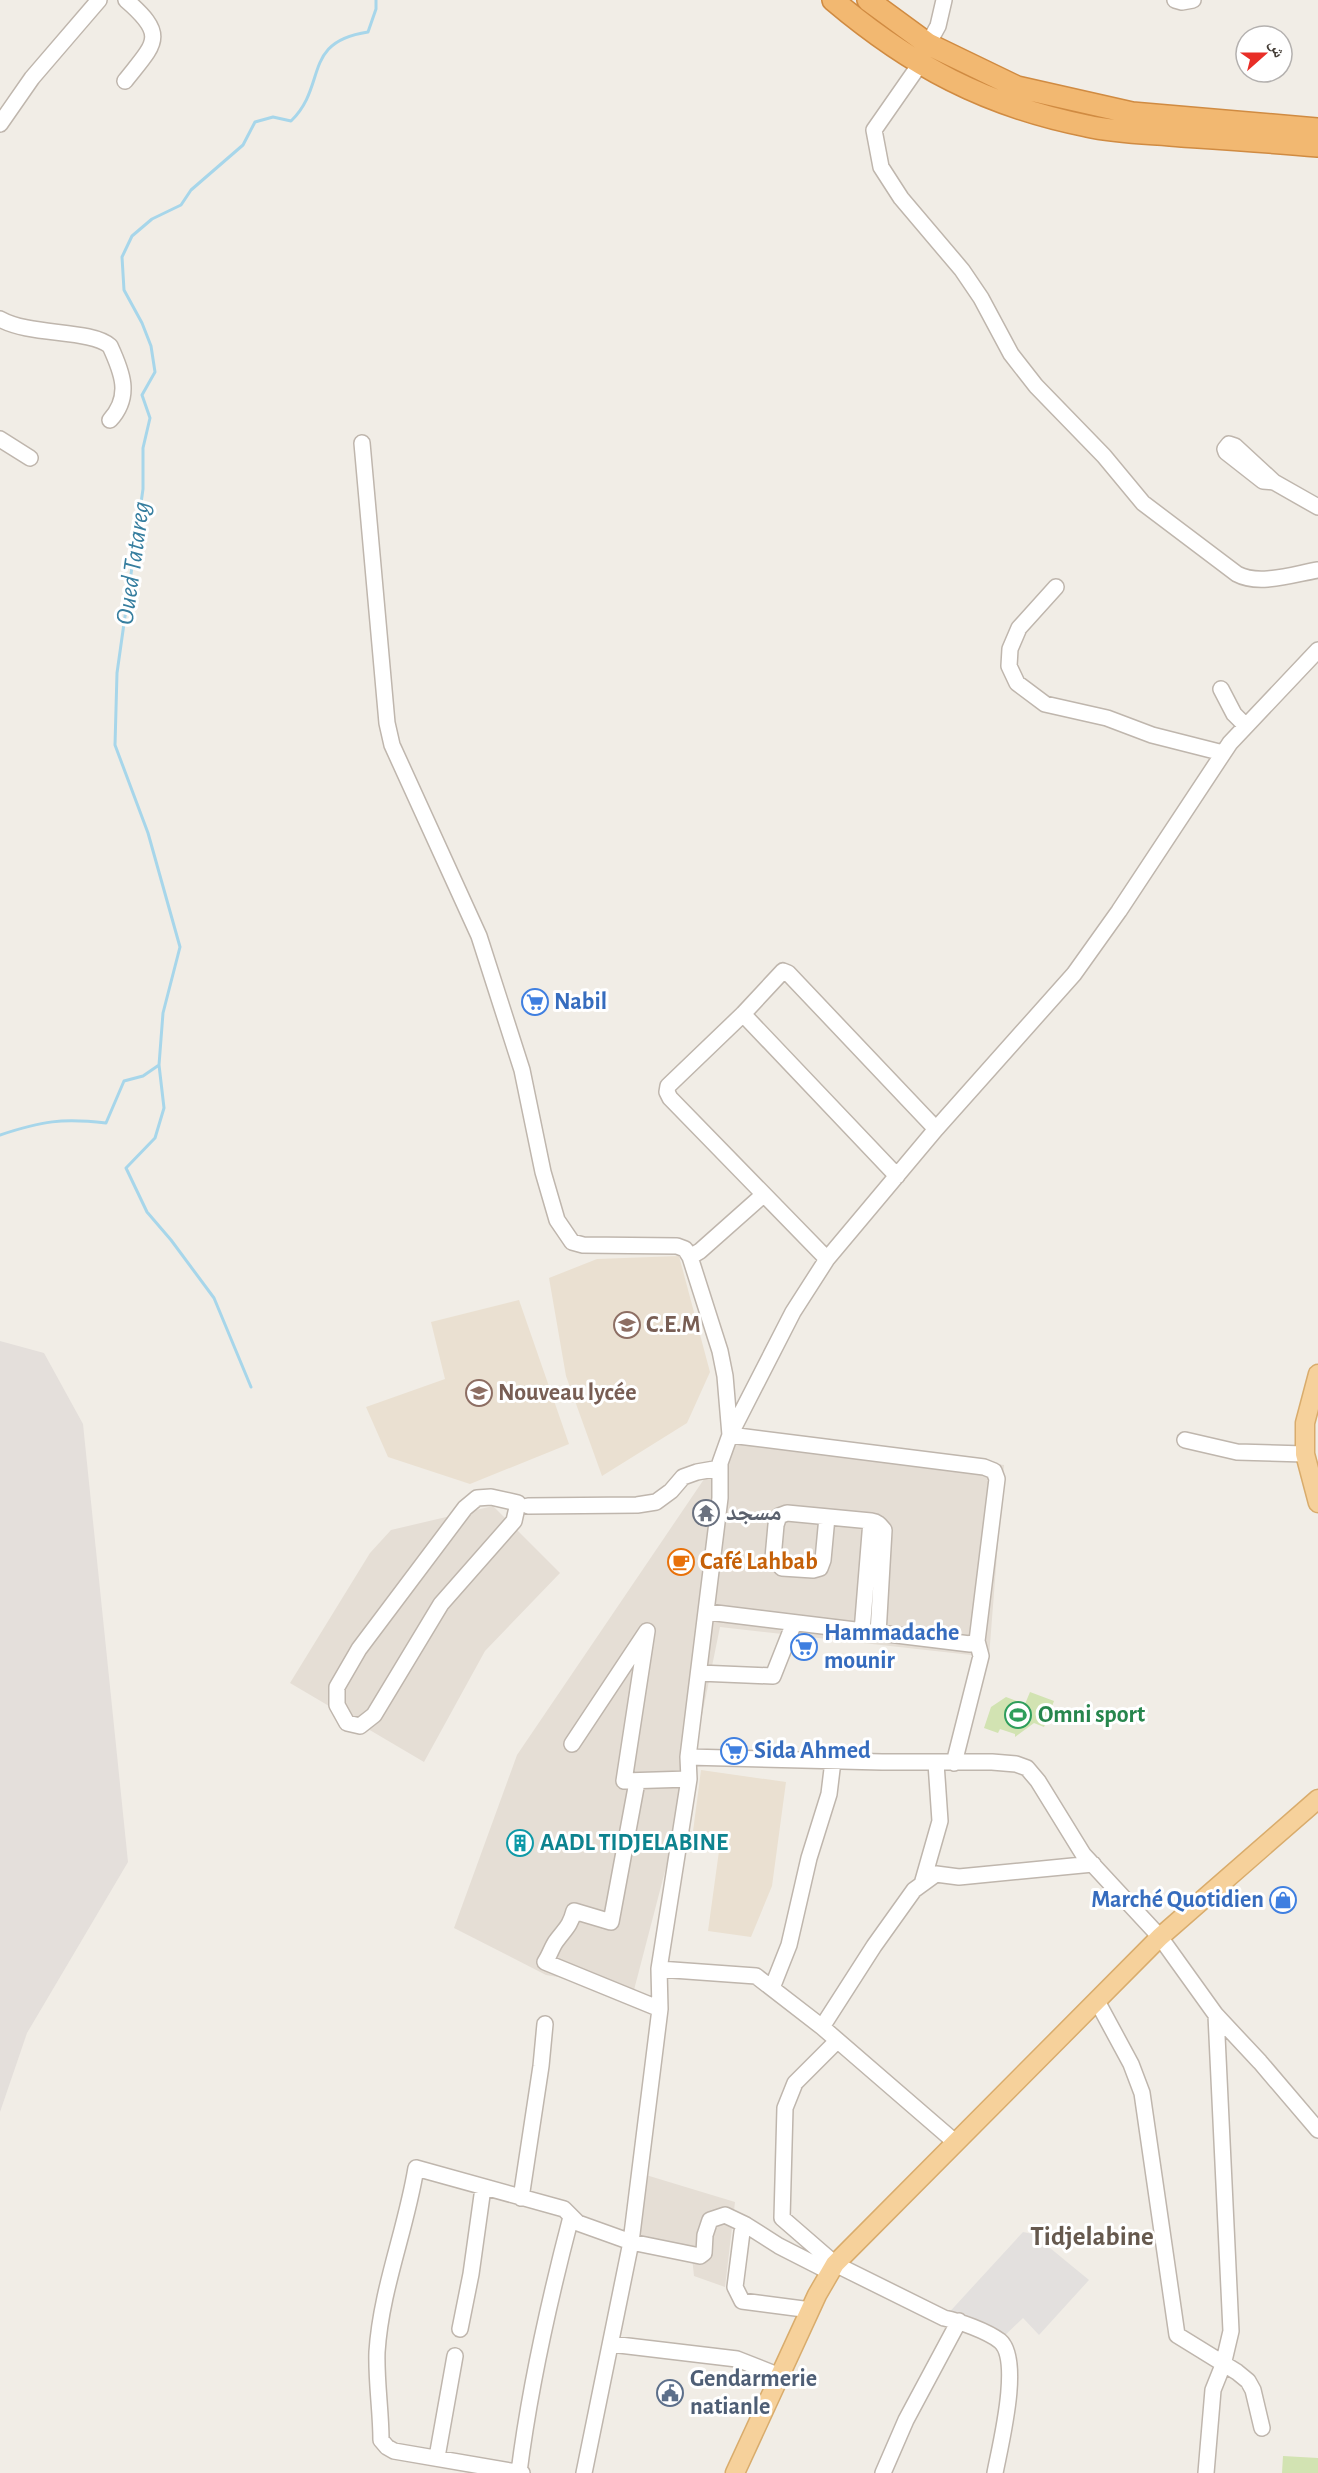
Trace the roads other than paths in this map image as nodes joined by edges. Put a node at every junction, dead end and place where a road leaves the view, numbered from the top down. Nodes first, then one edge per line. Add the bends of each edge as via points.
1 (99, 0) edge
2 (126, 0) edge
3 (833, 0) edge
4 (868, 0) edge
5 (944, 0) edge
6 (1175, 0) edge
7 (1193, 0) edge
8 (928, 44) junction
9 (920, 64) junction
10 (125, 81) dead end
11 (0, 124) edge
12 (1318, 129) edge
13 (1318, 146) edge
14 (0, 319) edge
15 (111, 420) dead end
16 (0, 439) edge
17 (362, 443) dead end
18 (30, 458) dead end
19 (1274, 482) dead end
20 (1318, 507) edge
21 (1318, 570) edge
22 (1056, 587) dead end
23 (1318, 650) edge
24 (1221, 689) dead end
25 (1246, 726) junction
26 (1223, 753) junction
27 (743, 1014) junction
28 (936, 1129) junction
29 (897, 1176) junction
30 (763, 1195) junction
31 (690, 1257) junction
32 (827, 1259) junction
33 (1318, 1374) edge
34 (730, 1435) junction
35 (1185, 1440) dead end
36 (1305, 1454) junction
37 (720, 1468) junction
38 (1318, 1503) edge
39 (523, 1504) junction
40 (826, 1517) junction
41 (871, 1521) junction
42 (708, 1612) junction
43 (794, 1623) junction
44 (862, 1632) junction
45 (878, 1634) junction
46 (977, 1641) junction
47 (699, 1673) junction
48 (572, 1744) dead end
49 (688, 1757) junction
50 (833, 1761) junction
51 (936, 1763) junction
52 (954, 1763) junction
53 (689, 1779) junction
54 (637, 1782) junction
55 (1318, 1799) edge
56 (1093, 1864) junction
57 (922, 1884) junction
58 (1161, 1937) junction
59 (658, 1969) junction
60 (772, 1988) junction
61 (1097, 2001) junction
62 (660, 2009) junction
63 (1216, 2015) junction
64 (545, 2024) dead end
65 (822, 2027) junction
66 (837, 2041) junction
67 (1318, 2130) edge
68 (955, 2142) junction
69 (483, 2188) junction
70 (521, 2198) junction
71 (571, 2217) junction
72 (746, 2225) junction
73 (631, 2242) junction
74 (832, 2268) junction
75 (811, 2310) junction
76 (959, 2321) junction
77 (459, 2329) dead end
78 (611, 2344) junction
79 (455, 2356) dead end
80 (1223, 2365) junction
81 (780, 2376) junction
82 (1262, 2428) dead end
83 (437, 2457) junction
84 (520, 2473) edge
85 (584, 2473) edge
86 (735, 2473) edge
87 (883, 2473) edge
88 (995, 2473) edge
89 (1206, 2473) edge

1 - 11 street via 32,78
2 - 10 street via 150,23 152,41 147,54
3 - 9 highway
4 - 8 highway
5 - 8 street via 938,26
6 - 7 street
8 - 12 highway via 1017,87 1088,104 1132,112
9 - 13 highway via 948,81 1001,103 1087,126
9 - 21 street via 874,130 881,167 901,198 962,270 1017,362 1143,503 1237,574 1263,579
14 - 15 street via 20,328 95,338 110,345 123,389 119,411
16 - 18 street
17 - 31 street via 392,745 479,936 522,1070 557,1220 572,1242 677,1246
19 - 20 street
22 - 26 street via 1019,628 1010,649 1009,666 1017,683 1045,704
23 - 25 street
24 - 25 street via 1234,714
25 - 26 street
26 - 28 street via 1074,974
27 - 28 street via 778,974 788,973
27 - 29 street
27 - 30 street via 668,1086 667,1092
28 - 29 street
29 - 32 street
30 - 31 street
30 - 32 street
31 - 34 street via 720,1351
32 - 34 street via 793,1312
33 - 36 main road via 1305,1423
34 - 37 street
34 - 46 street via 994,1471 997,1479
35 - 36 street via 1237,1452
36 - 38 main road
37 - 39 street via 683,1477 656,1502
37 - 42 street
39 - 39 street via 491,1497 477,1498 465,1508 359,1649 337,1687 337,1705 347,1723 360,1726 374,1715 441,1604 514,1521
40 - 40 street via 787,1513 779,1516 773,1558 776,1564 782,1568 820,1568
40 - 41 street
41 - 44 street
41 - 45 street via 884,1530
42 - 43 street
42 - 47 street
43 - 44 street
43 - 47 street via 773,1676
44 - 45 street
45 - 46 street via 970,1644
46 - 52 street via 981,1656
47 - 49 street
48 - 54 street via 647,1631 624,1781
49 - 50 street
49 - 53 street
50 - 51 street
50 - 60 street via 829,1794 789,1944
51 - 52 street
51 - 57 street via 940,1821
52 - 56 street via 992,1762 1027,1768
53 - 54 street
53 - 59 street
54 - 62 street via 610,1922 574,1911 570,1925 545,1962
55 - 58 main road via 1300,1823
56 - 57 street via 960,1876 936,1874
56 - 58 street
57 - 65 street via 880,1937
58 - 61 main road
58 - 63 street
59 - 60 street via 756,1976
59 - 62 street
60 - 65 street
61 - 68 main road
61 - 80 street via 1142,2092 1177,2335
62 - 73 street
63 - 67 street
63 - 80 street via 1231,2331
64 - 70 street
65 - 66 street
66 - 68 street
66 - 74 street via 795,2083 785,2108 782,2218
68 - 74 main road
69 - 70 street
69 - 77 street
69 - 83 street via 416,2168 381,2322 377,2353 381,2440 394,2451
70 - 71 street via 564,2209
71 - 73 street
71 - 84 street via 528,2401
72 - 73 street via 725,2215 712,2218 700,2256
72 - 74 street via 778,2246
72 - 75 street via 735,2287 742,2301
73 - 78 street
74 - 75 main road
74 - 76 street via 944,2318
75 - 81 main road
76 - 87 street via 906,2420
76 - 88 street via 999,2341 1007,2351 1009,2388
78 - 81 street via 737,2359
78 - 85 street
79 - 83 street
80 - 82 street via 1248,2381
80 - 89 street via 1213,2390
81 - 86 main road
83 - 84 street

